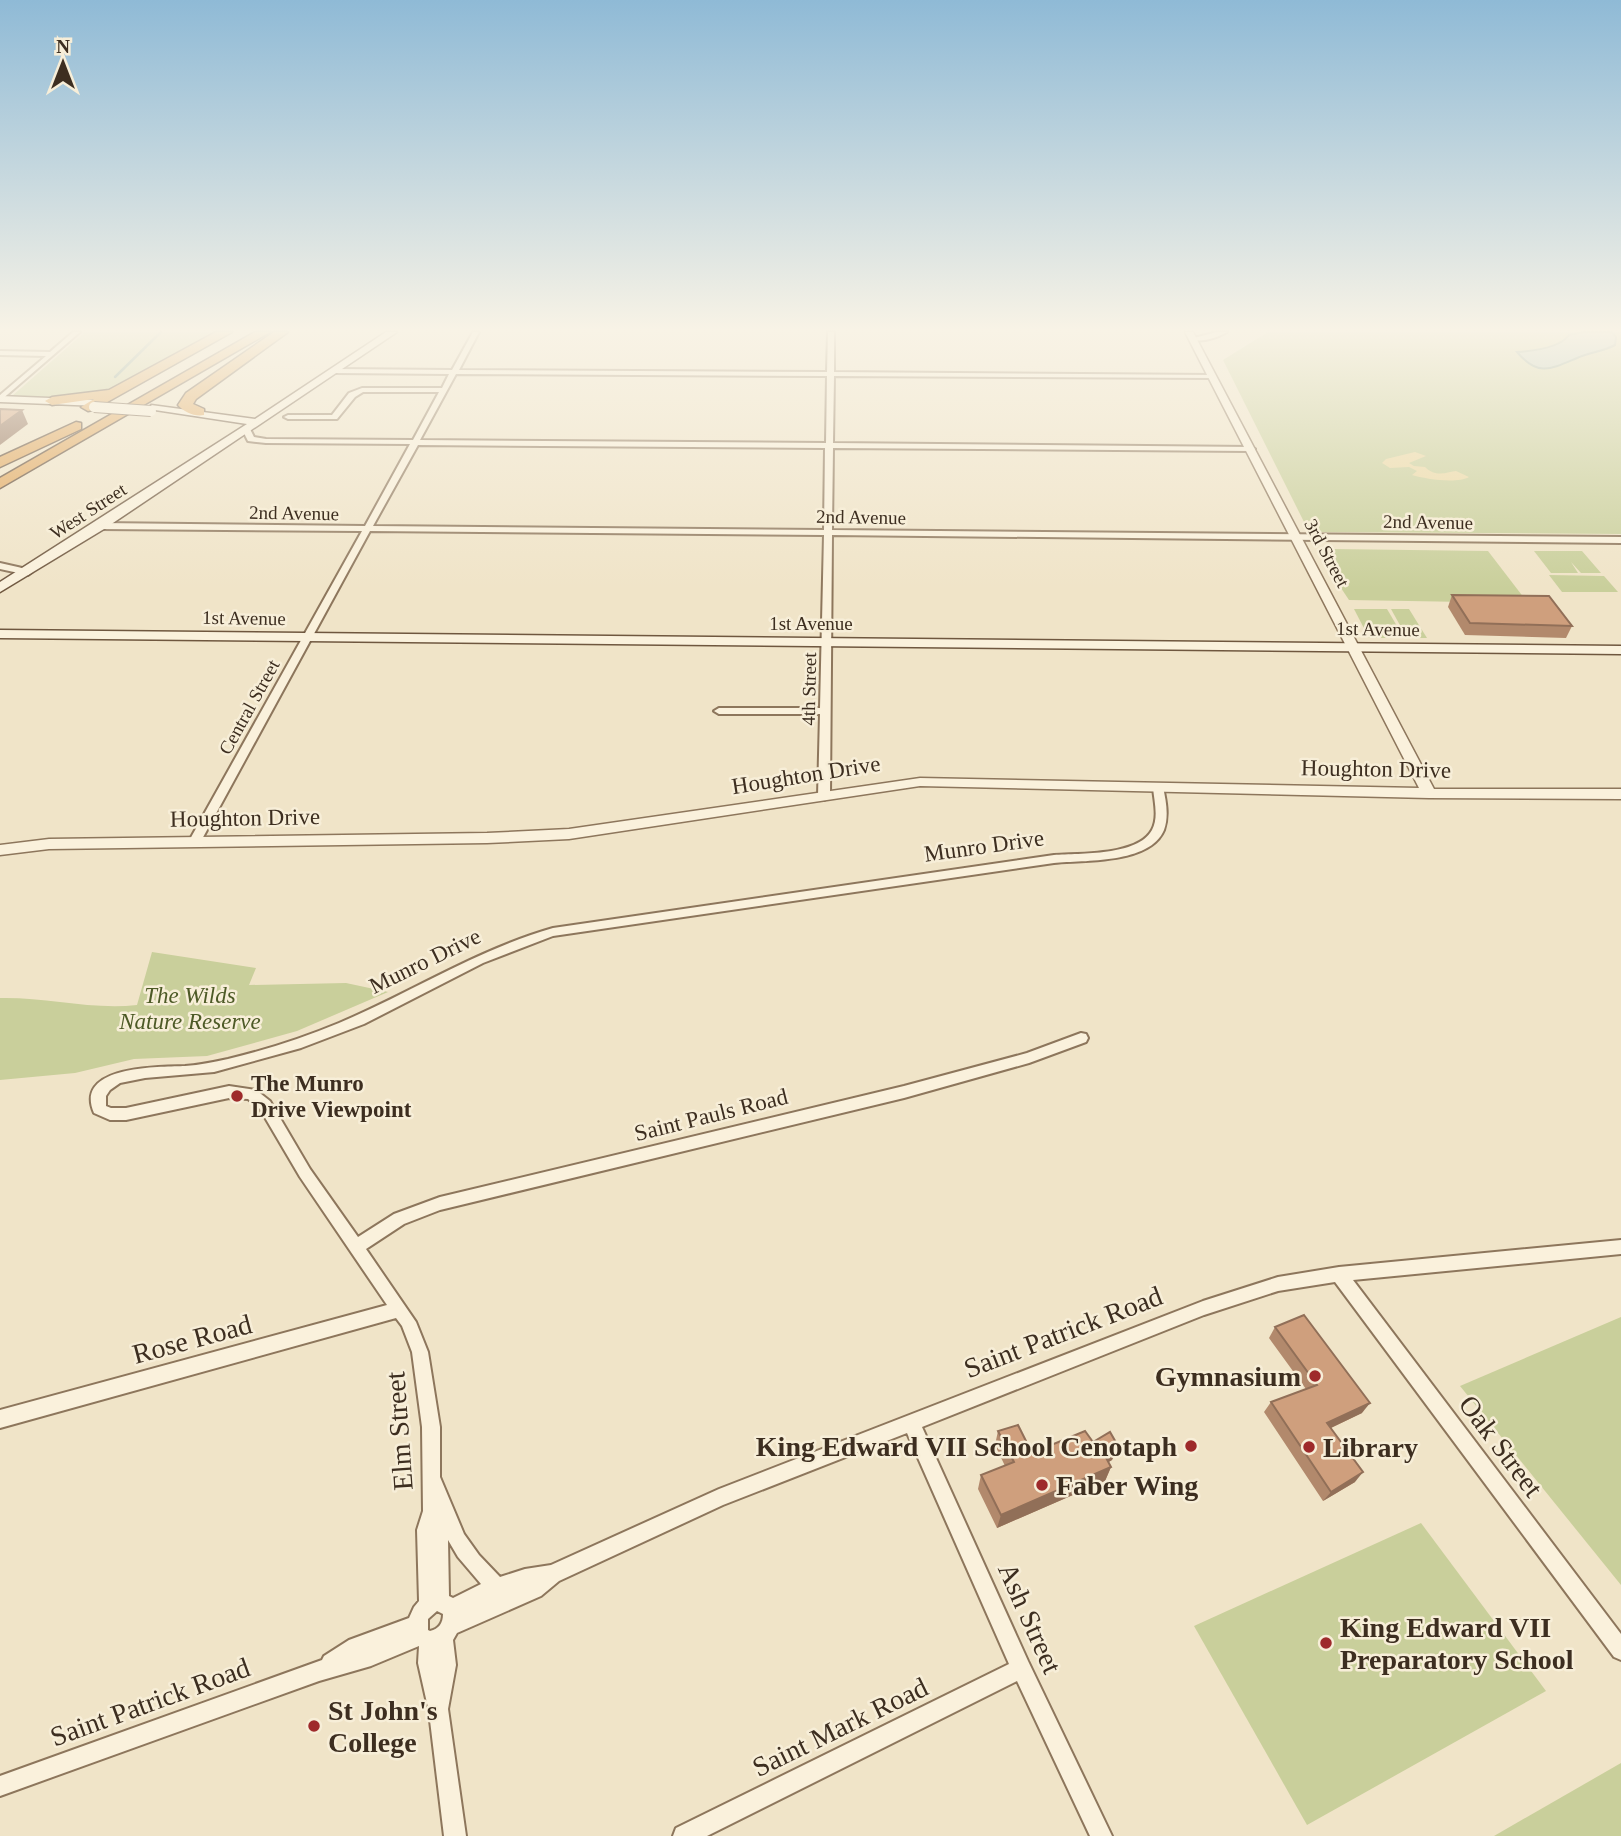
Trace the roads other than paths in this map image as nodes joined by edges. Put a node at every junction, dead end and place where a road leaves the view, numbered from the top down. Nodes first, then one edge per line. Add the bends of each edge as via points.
1 (80, 418) edge
2 (86, 418) edge
3 (121, 418) edge
4 (205, 418) edge
5 (220, 418) edge
6 (264, 418) edge
7 (428, 418) edge
8 (830, 418) edge
9 (1234, 418) edge
10 (251, 426) junction
11 (415, 443) junction
12 (830, 446) junction
13 (1251, 449) junction
14 (0, 463) edge
15 (0, 473) edge
16 (0, 484) edge
17 (100, 526) junction
18 (367, 529) junction
19 (828, 533) junction
20 (1297, 537) junction
21 (1621, 540) edge
22 (0, 566) edge
23 (28, 572) junction
24 (13, 582) junction
25 (0, 588) edge
26 (0, 593) edge
27 (0, 634) edge
28 (307, 638) junction
29 (827, 643) junction
30 (1355, 648) junction
31 (1621, 650) edge
32 (719, 711) dead end
33 (826, 711) junction
34 (1415, 762) junction
35 (1158, 787) junction
36 (1382, 792) junction
37 (1429, 793) junction
38 (1621, 794) edge
39 (824, 796) junction
40 (195, 841) junction
41 (0, 850) edge
42 (1081, 1038) dead end
43 (356, 1246) junction
44 (1621, 1247) edge
45 (1339, 1274) junction
46 (398, 1310) junction
47 (0, 1419) edge
48 (911, 1422) junction
49 (432, 1474) junction
50 (552, 1574) junction
51 (496, 1586) junction
52 (435, 1622) junction
53 (1621, 1650) edge
54 (1021, 1668) junction
55 (0, 1786) edge
56 (455, 1836) edge
57 (684, 1836) edge
58 (1101, 1836) edge

1 - 15 highway
2 - 14 highway
3 - 16 highway
4 - 10 main road
5 - 10 main road
6 - 10 main road, West Street
7 - 11 street, Central Street
8 - 12 street, 4th Street
9 - 13 street, 3rd Street
10 - 11 street via 250,438 261,441
10 - 17 main road, West Street
11 - 12 street
11 - 18 street, Central Street
12 - 13 street
12 - 19 street, 4th Street
13 - 20 street, 3rd Street
17 - 18 street, 2nd Avenue
17 - 23 main road, West Street
18 - 19 street, 2nd Avenue
18 - 28 street, Central Street
19 - 20 street, 2nd Avenue
19 - 29 street, 4th Street
20 - 21 street, 2nd Avenue
20 - 30 street, 3rd Street
22 - 23 street
23 - 24 main road, West Street
24 - 25 main road, West Street
24 - 26 main road, West Street
27 - 28 main road, 1st Avenue
28 - 29 main road, 1st Avenue
28 - 40 street, Central Street
29 - 30 main road, 1st Avenue
29 - 33 street, 4th Street
30 - 31 main road, 1st Avenue
30 - 34 street, 3rd Street
32 - 33 street
33 - 39 street, 4th Street
34 - 36 street via 1409,781
34 - 37 street, 3rd Street
35 - 36 street, Houghton Drive
35 - 39 street, Houghton Drive via 920,782
35 - 43 street, Munro Drive via 1161,827 1154,840 1142,848 553,933 487,955 326,1033 221,1066 129,1074 99,1095 99,1108 117,1114 220,1092 255,1097 265,1105
36 - 37 street, Houghton Drive
37 - 38 street, Houghton Drive
39 - 40 street, Houghton Drive via 559,835
40 - 41 street, Houghton Drive via 49,844
42 - 43 street, Saint Pauls Road via 1029,1058 904,1091 440,1204 399,1219
43 - 46 street, Munro Drive
44 - 45 street, Saint Patrick Road
45 - 48 street, Saint Patrick Road via 1244,1293
45 - 53 street, Oak Street
46 - 47 street, Rose Road
46 - 49 street, Elm Street via 413,1333 426,1377
48 - 50 street, Saint Patrick Road via 719,1498
48 - 54 street, Ash Street
49 - 51 street via 462,1551
49 - 52 street, Elm Street via 432,1511 426,1530
50 - 51 street, Saint Patrick Road
50 - 52 street, Saint Patrick Road via 534,1590
51 - 52 street, Saint Patrick Road
52 - 55 street, Saint Patrick Road via 371,1656
52 - 56 street, Elm Street via 428,1663
54 - 57 street, Saint Mark Road
54 - 58 street, Ash Street

